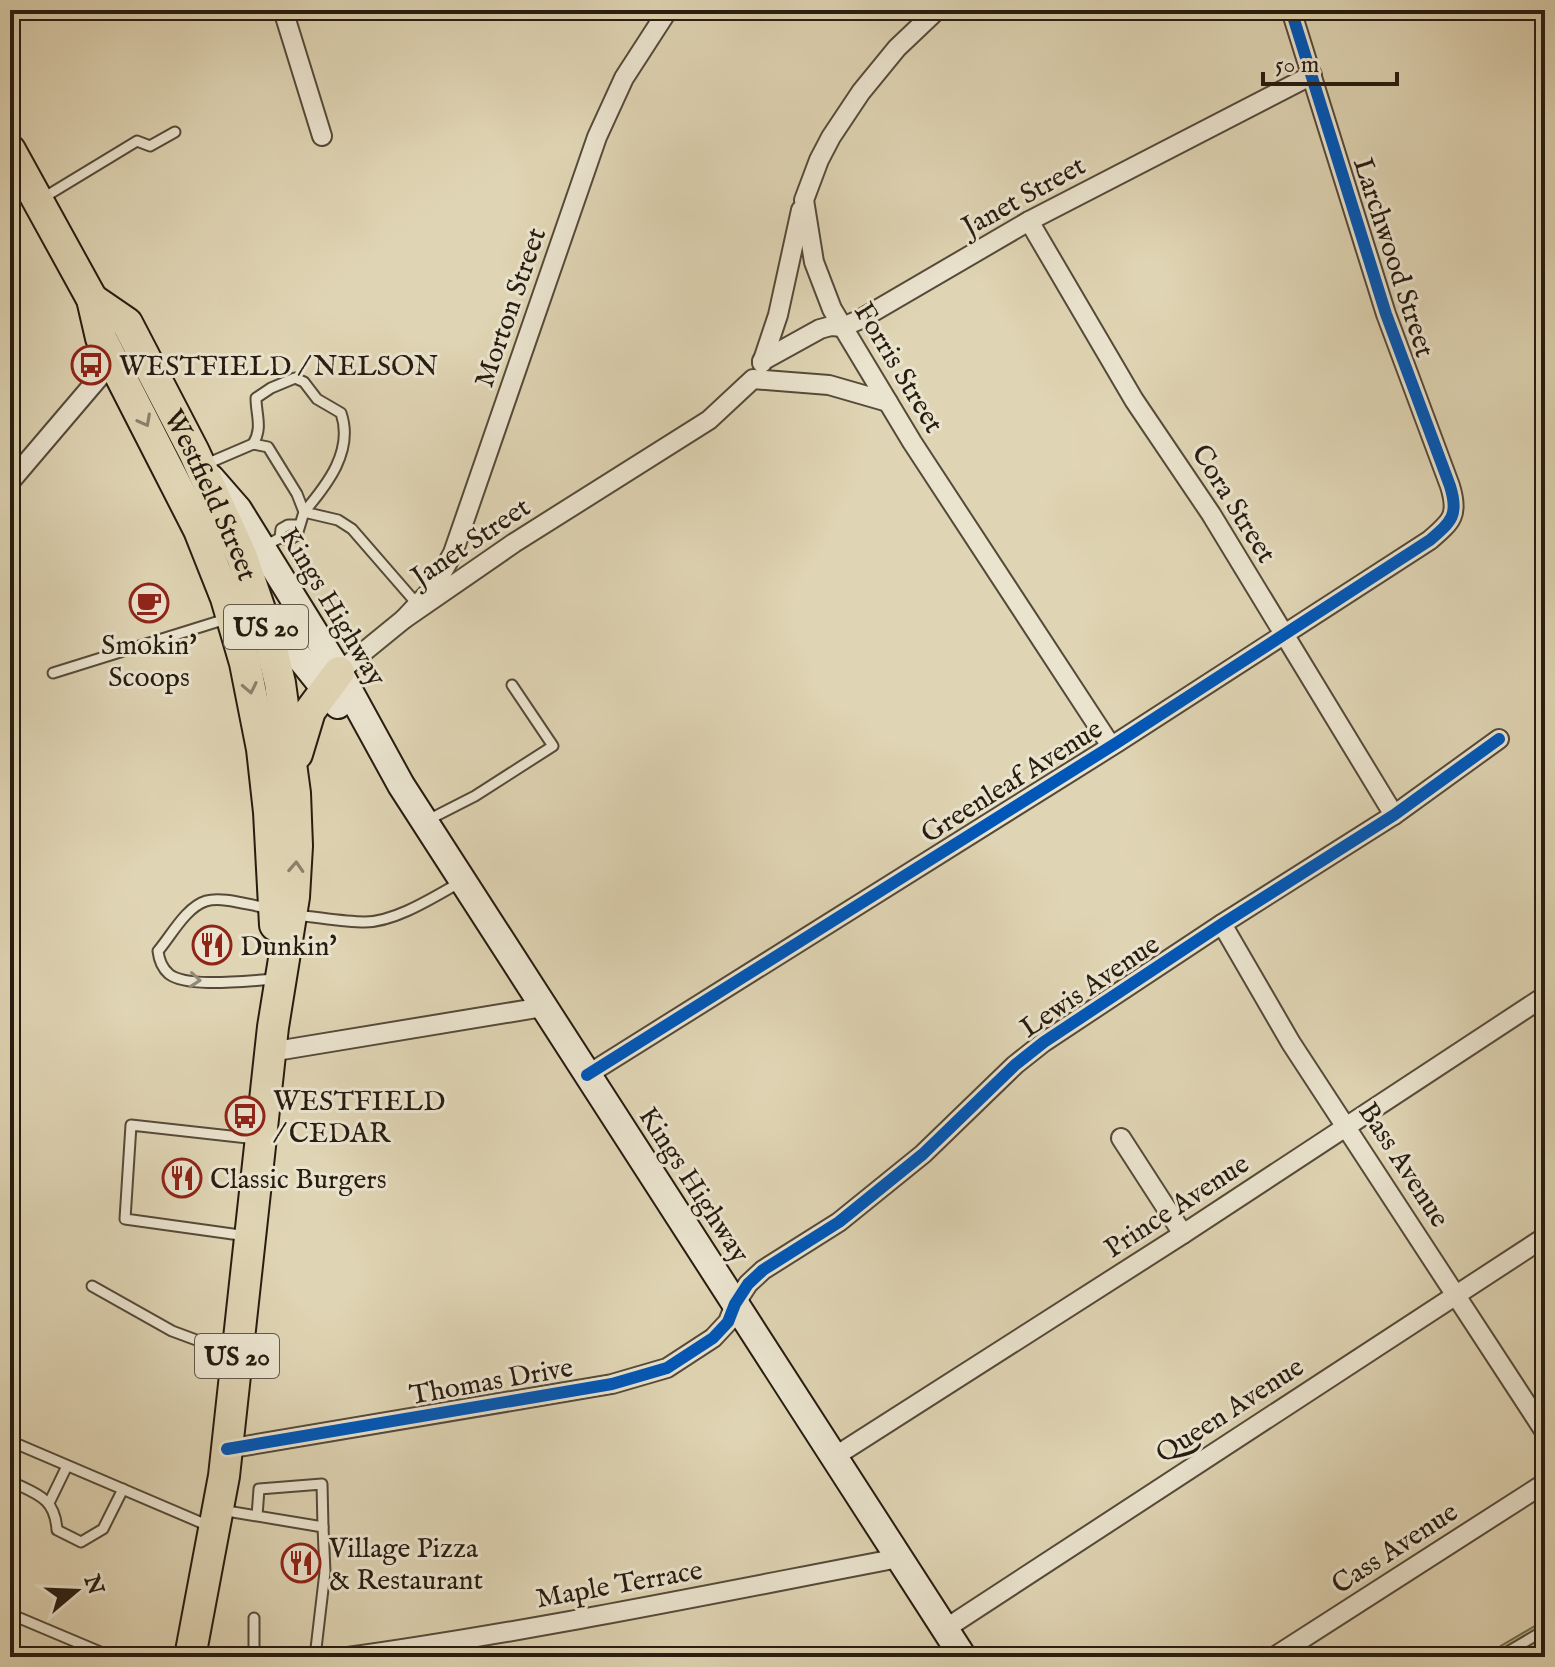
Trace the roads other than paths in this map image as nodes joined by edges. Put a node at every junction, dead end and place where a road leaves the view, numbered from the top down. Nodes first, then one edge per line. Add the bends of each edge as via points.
1 (283, 10) edge
2 (668, 10) edge
3 (937, 10) edge
4 (1291, 10) edge
5 (1312, 75) junction
6 (175, 132) dead end
7 (322, 136) dead end
8 (10, 150) edge
9 (804, 200) junction
10 (38, 201) junction
11 (1029, 221) junction
12 (92, 299) junction
13 (843, 327) junction
14 (113, 361) junction
15 (762, 361) junction
16 (753, 379) junction
17 (888, 402) junction
18 (253, 444) junction
19 (201, 466) junction
20 (10, 482) edge
21 (304, 512) junction
22 (1453, 516) joint
23 (261, 548) junction
24 (419, 606) junction
25 (246, 613) junction
26 (1284, 636) junction
27 (53, 673) dead end
28 (332, 680) junction
29 (512, 685) dead end
30 (1499, 739) dead end
31 (1111, 746) junction
32 (293, 780) junction
33 (1394, 815) junction
34 (424, 822) junction
35 (462, 881) junction
36 (283, 912) junction
37 (1222, 924) junction
38 (278, 986) junction
39 (1545, 996) edge
40 (543, 1007) junction
41 (270, 1052) junction
42 (587, 1075) junction
43 (1347, 1127) junction
44 (1121, 1138) dead end
45 (261, 1139) junction
46 (1183, 1234) junction
47 (250, 1236) junction
48 (1545, 1237) edge
49 (92, 1286) dead end
50 (1457, 1295) junction
51 (735, 1304) junction
52 (237, 1356) junction
53 (1545, 1432) edge
54 (10, 1441) edge
55 (227, 1449) junction
56 (834, 1457) junction
57 (67, 1466) junction
58 (10, 1481) edge
59 (1545, 1483) edge
60 (123, 1489) junction
61 (50, 1501) junction
62 (257, 1516) junction
63 (216, 1518) junction
64 (323, 1527) junction
65 (899, 1558) junction
66 (10, 1614) edge
67 (254, 1618) dead end
68 (945, 1629) junction
69 (1545, 1630) edge
70 (1502, 1656) edge
71 (112, 1657) edge
72 (190, 1657) edge
73 (254, 1657) edge
74 (315, 1657) edge
75 (348, 1657) edge
76 (963, 1657) edge
77 (1274, 1657) edge

1 - 7 street
2 - 24 street, Morton Street via 624,78 600,129 453,553
3 - 9 street, Forris Street via 897,48 845,114
4 - 5 street, Larchwood Street
5 - 11 street, Janet Street
5 - 22 street, Larchwood Street via 1386,314 1455,500
6 - 10 lane via 150,146 137,141
8 - 10 main road, Westfield Street / US 20
9 - 13 street, Forris Street via 814,262
9 - 15 street, Janet Street
10 - 12 main road, Westfield Street / US 20
11 - 13 street, Janet Street
11 - 26 street, Cora Street via 1134,400
12 - 14 main road, Westfield Street / US 20
12 - 19 main road, Westfield Street / US 20 via 127,323
13 - 15 street, Janet Street via 820,329
13 - 17 street, Forris Street
14 - 20 street
14 -> 25 main road, Westfield Street / US 20
15 - 16 street, Janet Street
16 - 17 street via 829,385
16 - 24 street, Janet Street via 709,420
17 - 31 street, Forris Street
18 - 19 lane
18 - 21 lane via 268,447
18 - 21 lane via 260,425 256,398 295,378 341,413 343,444 334,474
19 - 23 main road, Westfield Street / US 20
21 - 23 lane via 297,535
21 - 24 lane via 352,529
22 - 26 street, Greenleaf Avenue via 1430,540
23 - 25 main road, Westfield Street / US 20
23 - 28 main road, Kings Highway
24 - 28 street, Janet Street
25 - 27 lane
25 - 28 main road, Kings Highway
25 - 32 main road, Westfield Street / US 20 via 280,683
25 -> 36 main road, Westfield Street / US 20 via 245,663
26 - 31 street, Greenleaf Avenue
26 - 33 street, Cora Street
28 - 32 main road via 310,711
28 - 34 main road, Kings Highway
29 - 34 lane via 553,746
30 - 33 street, Lewis Avenue
31 - 42 street, Greenleaf Avenue
36 -> 32 main road, Westfield Street / US 20 via 297,846
33 - 37 street, Lewis Avenue
34 - 35 main road, Kings Highway
35 - 36 lane via 425,902 368,922
35 - 40 main road, Kings Highway
36 - 38 main road, Westfield Street / US 20
36 -> 38 lane via 205,902 191,910 158,951 167,973 177,978
37 - 43 street, Bass Avenue
37 - 51 street, Lewis Avenue via 1034,1050 923,1154 839,1222 763,1270
38 - 41 main road, Westfield Street / US 20
39 - 43 street, Prince Avenue
40 - 41 street
40 - 42 main road, Kings Highway
41 - 45 main road, Westfield Street / US 20
42 - 51 main road, Kings Highway
43 - 46 street, Prince Avenue
43 - 50 street, Bass Avenue
44 - 46 street
45 - 47 main road, Westfield Street / US 20
45 - 47 lane via 131,1125 125,1219
46 - 56 street, Prince Avenue
47 - 52 main road, Westfield Street / US 20
48 - 50 street, Queen Avenue
49 - 52 lane via 172,1331
50 - 53 street, Bass Avenue
50 - 68 street, Queen Avenue
51 - 55 street, Thomas Drive via 713,1338 652,1374
51 - 56 main road, Kings Highway
52 - 55 main road, Westfield Street / US 20
54 - 57 lane
55 - 63 main road, Westfield Street / US 20
56 - 65 main road, Kings Highway
57 - 60 lane
57 - 61 lane
58 - 61 lane
59 - 77 street, Cass Avenue
60 - 61 lane via 103,1529 81,1542 57,1530
60 - 63 lane
62 - 63 lane
62 - 64 lane
62 - 64 lane via 259,1489 322,1484
63 - 72 main road, Westfield Street / US 20
64 - 74 lane via 325,1572
65 - 68 main road, Kings Highway
65 - 75 street, Maple Terrace
66 - 71 lane
67 - 73 lane
68 - 76 main road, Kings Highway
69 - 70 lane

